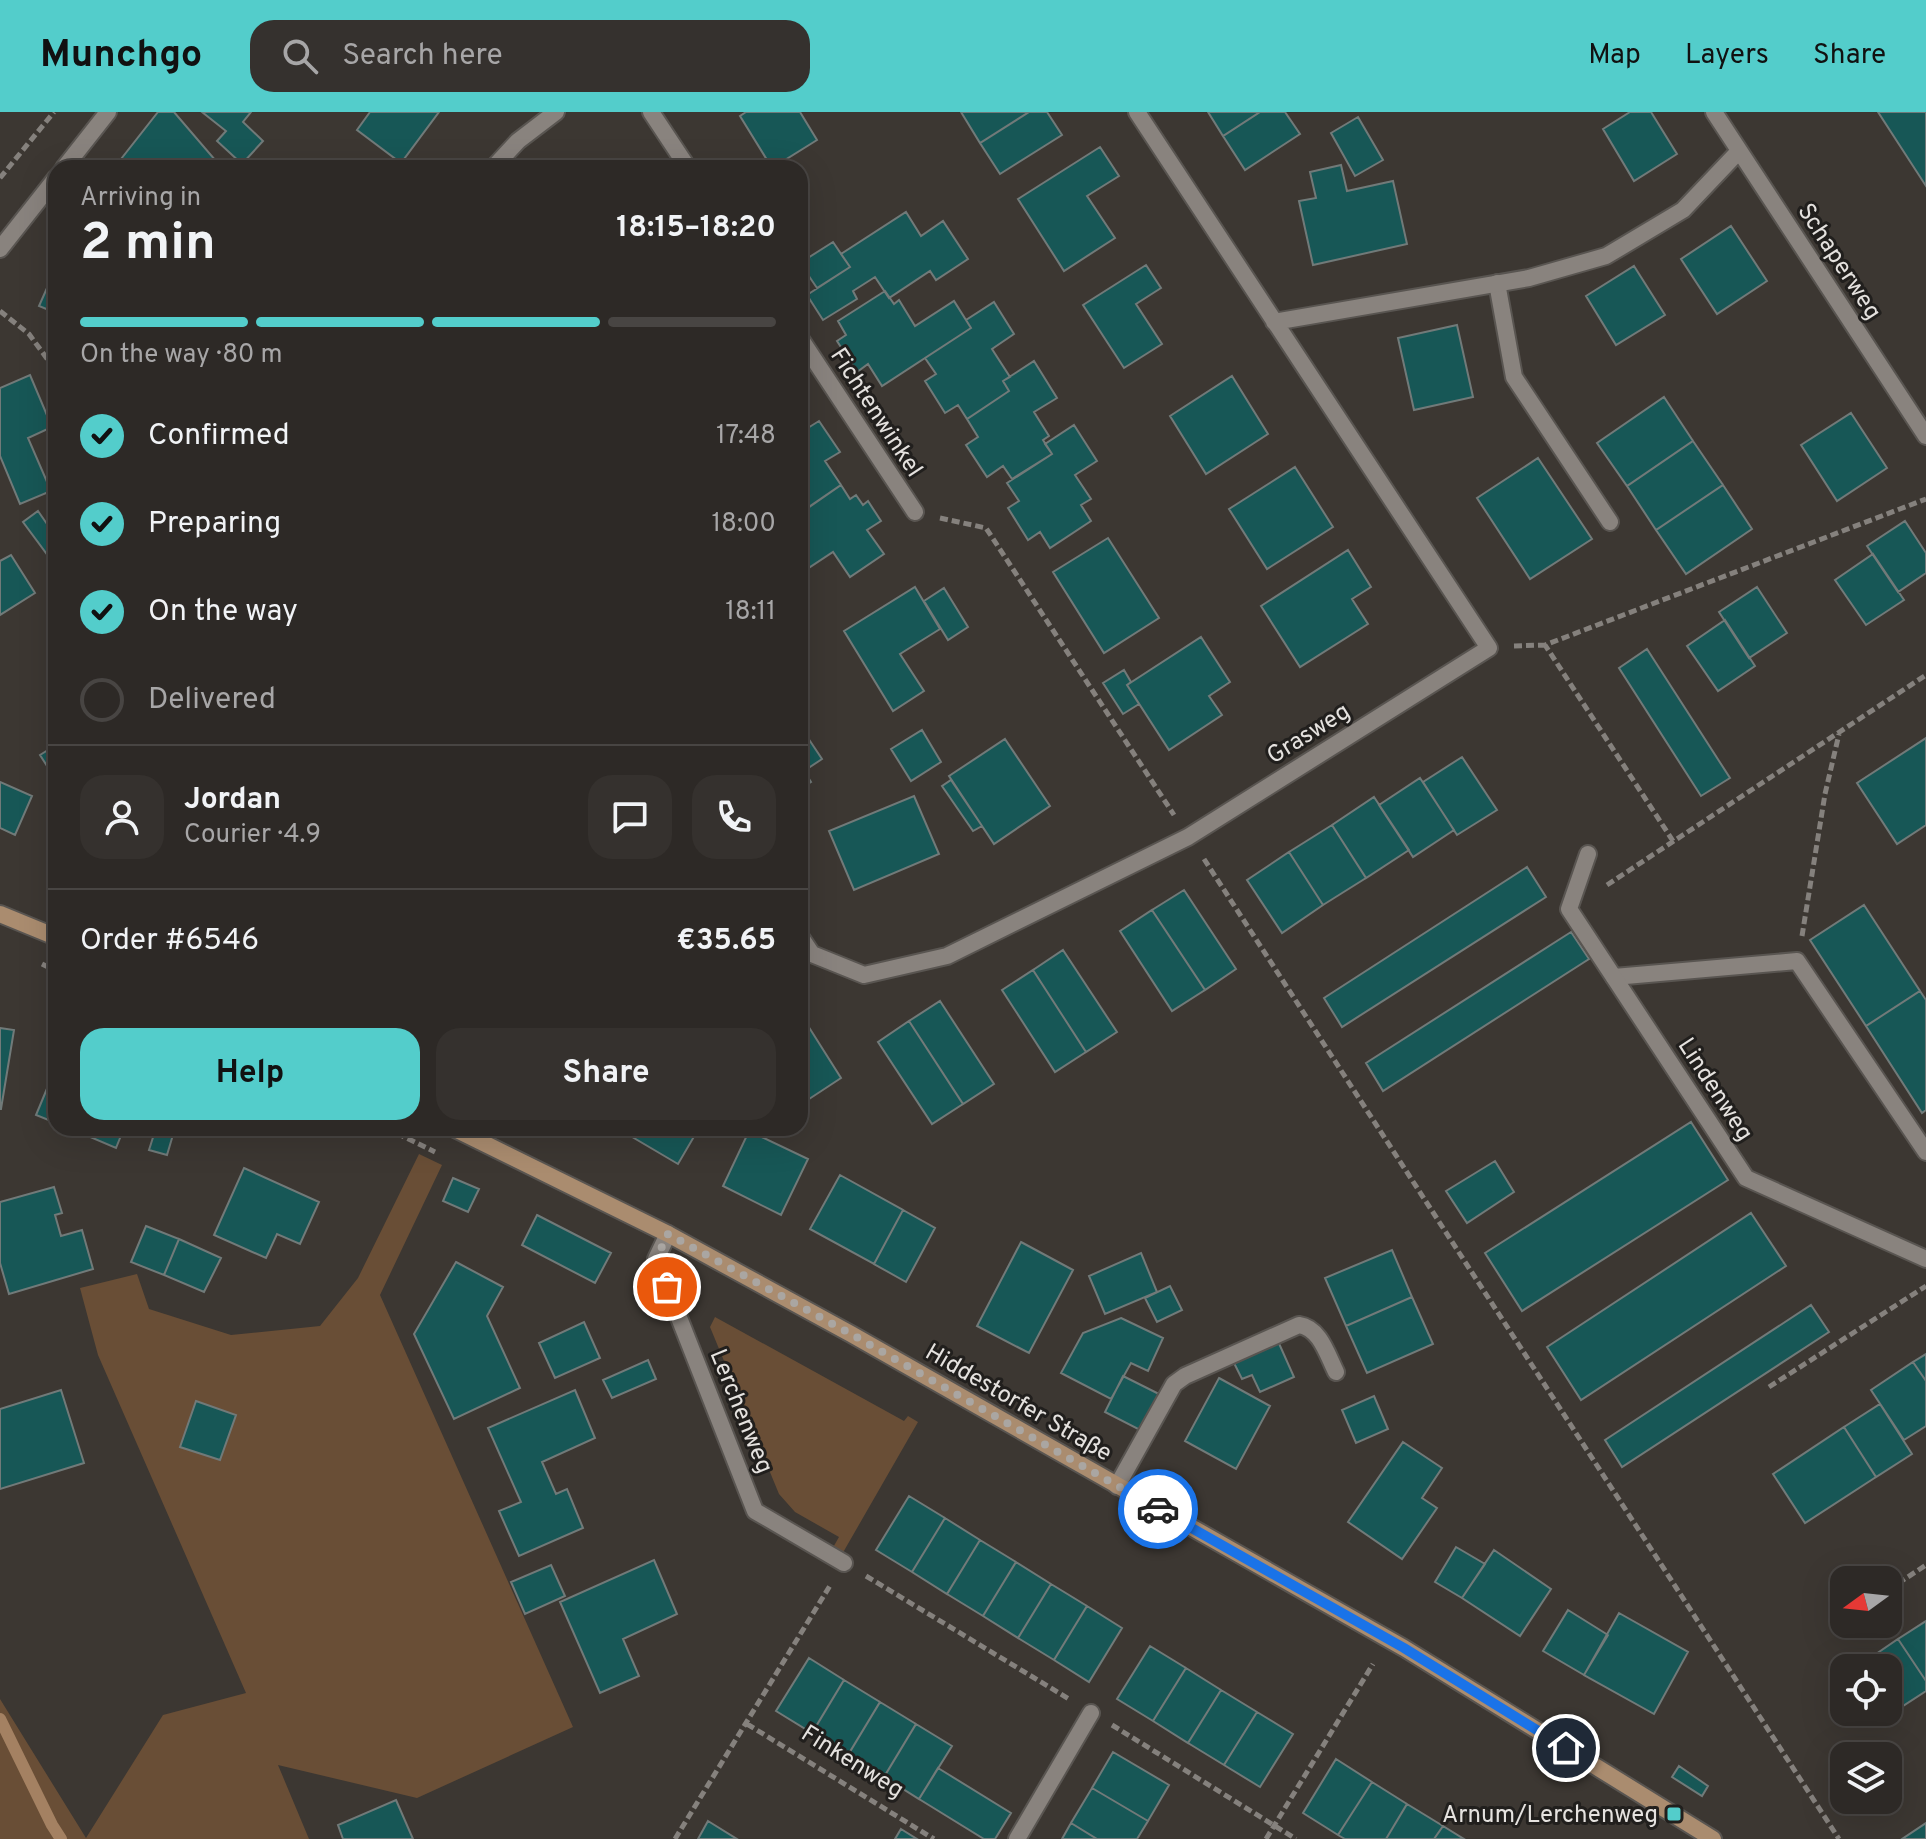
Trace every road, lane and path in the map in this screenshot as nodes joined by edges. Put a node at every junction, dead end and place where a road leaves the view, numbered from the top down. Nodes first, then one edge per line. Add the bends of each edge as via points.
1 (54, 112) edge
2 (108, 112) edge
3 (556, 112) edge
4 (651, 112) edge
5 (1137, 112) edge
6 (1714, 112) edge
7 (1739, 151) junction
8 (70, 160) edge
9 (500, 160) edge
10 (683, 160) edge
11 (0, 178) edge
12 (48, 188) edge
13 (0, 249) edge
14 (1497, 283) junction
15 (0, 311) edge
16 (1274, 322) junction
17 (808, 350) edge
18 (48, 360) edge
19 (1926, 436) edge
20 (1926, 499) edge
21 (915, 512) joint
22 (1610, 522) dead end
23 (1926, 675) edge
24 (1839, 732) junction
25 (1188, 837) junction
26 (1673, 841) junction
27 (1588, 854) dead end
28 (1569, 909) junction
29 (0, 914) edge
30 (48, 934) edge
31 (808, 948) edge
32 (1797, 961) junction
33 (1614, 977) junction
34 (402, 1136) edge
35 (469, 1136) edge
36 (1926, 1152) edge
37 (443, 1156) dead end
38 (668, 1234) junction
39 (1926, 1259) edge
40 (1926, 1286) edge
41 (1336, 1372) dead end
42 (1769, 1387) dead end
43 (1117, 1486) junction
44 (844, 1563) joint
45 (1926, 1565) edge
46 (1902, 1581) edge
47 (1373, 1664) dead end
48 (1091, 1713) dead end
49 (747, 1724) junction
50 (675, 1839) edge
51 (934, 1839) edge
52 (1017, 1839) edge
53 (1266, 1839) edge
54 (1713, 1839) edge
55 (1839, 1839) edge

1 - 11 path
2 - 8 street
3 - 9 street
4 - 10 street
5 - 16 street, Grasweg
6 - 7 street, Schaperweg
7 - 14 street via 1683,210 1606,256
7 - 19 street, Schaperweg
12 - 13 street
14 - 16 street
14 - 22 street via 1514,377
15 - 18 path via 29,334
16 - 25 street, Grasweg via 1489,648
17 - 21 street, Fichtenwinkel
20 - 26 path via 1545,645
21 - 25 path via 986,528
23 - 24 path
24 - 26 path
24 - 32 path
25 - 31 street, Grasweg via 947,956 864,975
25 - 55 path
26 - 28 path
27 - 28 street
28 - 33 street, Lindenweg
29 - 30 main road
32 - 33 street
32 - 36 street
33 - 39 street, Lindenweg via 1746,1178
34 - 37 path
35 - 38 main road, Hiddestorfer Straße
38 - 43 main road, Hiddestorfer Straße
38 - 44 street, Lerchenweg via 656,1259 755,1511
40 - 42 path
41 - 43 street via 1312,1329 1299,1325 1185,1376 1174,1384
43 - 54 main road, Hiddestorfer Straße via 1404,1648
44 - 49 path
45 - 46 path
47 - 53 path
48 - 52 street
49 - 50 path
49 - 51 path, Finkenweg

